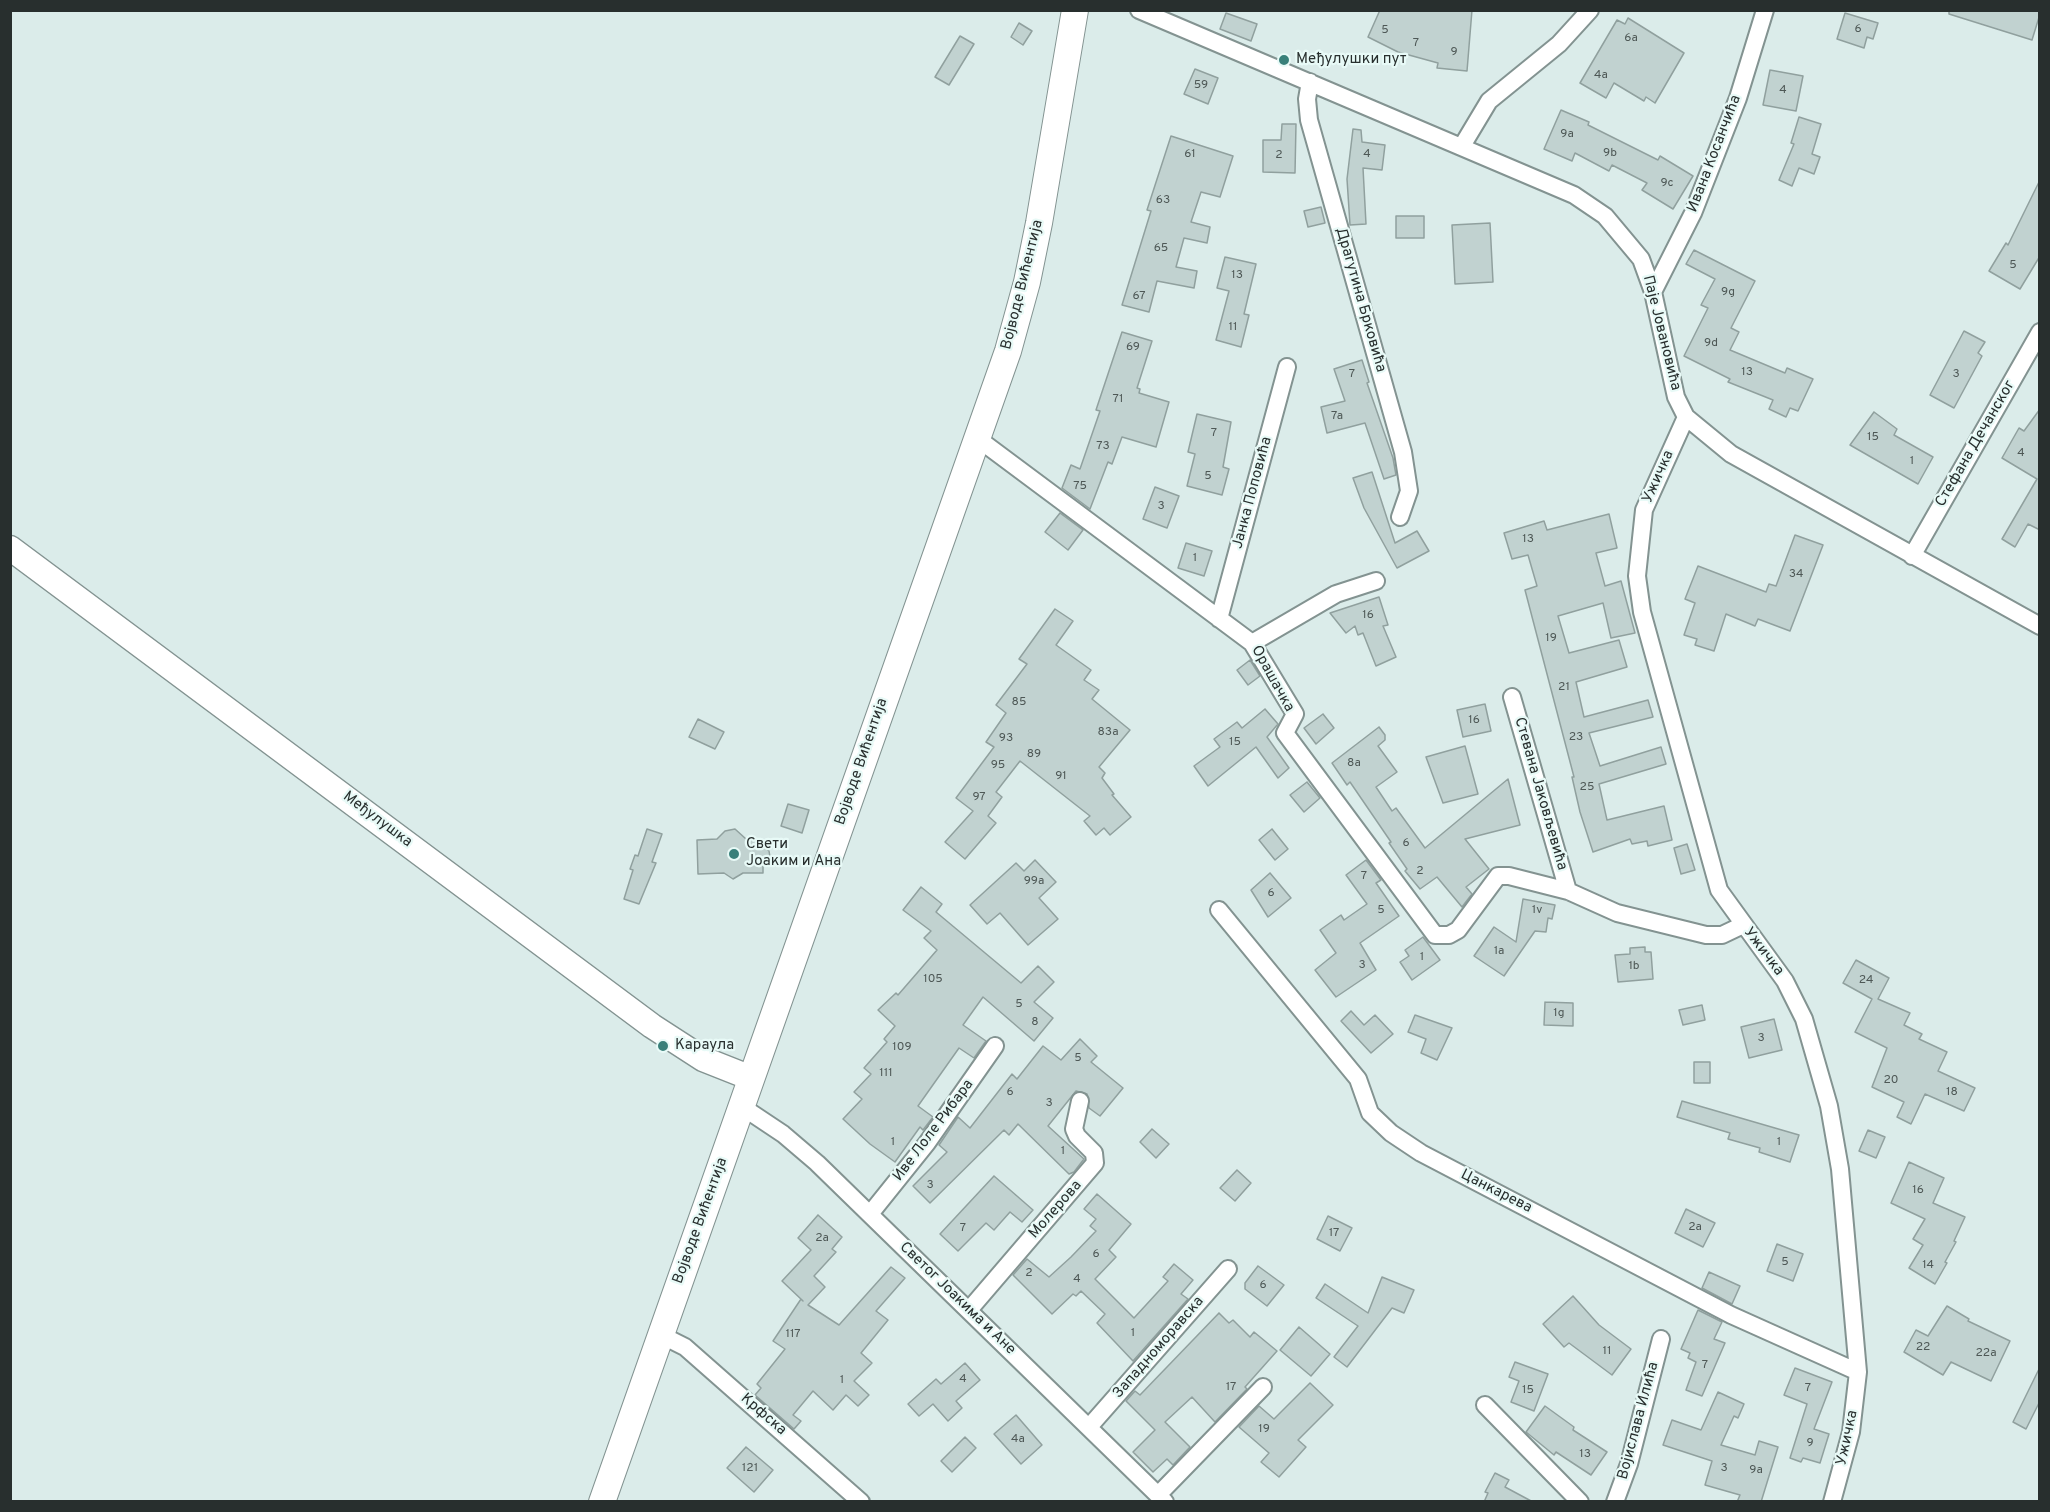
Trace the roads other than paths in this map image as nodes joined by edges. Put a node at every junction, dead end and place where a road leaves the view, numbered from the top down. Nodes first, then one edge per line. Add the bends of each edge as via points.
1 (1075, 10) edge
2 (1139, 10) edge
3 (1590, 10) edge
4 (1764, 10) edge
5 (1310, 82) junction
6 (1462, 146) junction
7 (1653, 292) junction
8 (2040, 332) edge
9 (1287, 367) dead end
10 (1686, 417) junction
11 (977, 438) junction
12 (1400, 517) dead end
13 (10, 548) edge
14 (1912, 556) junction
15 (1376, 581) dead end
16 (1219, 619) junction
17 (2040, 626) edge
18 (1252, 643) junction
19 (1512, 697) dead end
20 (1568, 891) junction
21 (1219, 910) dead end
22 (1743, 925) junction
23 (995, 1046) dead end
24 (751, 1078) junction
25 (1080, 1101) dead end
26 (741, 1106) junction
27 (870, 1214) junction
28 (1228, 1269) dead end
29 (969, 1311) junction
30 (661, 1335) junction
31 (1660, 1339) dead end
32 (1857, 1372) junction
33 (1263, 1386) dead end
34 (1485, 1405) dead end
35 (1089, 1427) junction
36 (1161, 1498) edge
37 (602, 1502) edge
38 (861, 1502) edge
39 (1580, 1502) edge
40 (1615, 1502) edge
41 (1832, 1502) edge

1 - 11 main road, Војводе Вићентија via 1027,282
2 - 5 street, Паје Јовановића
3 - 6 street via 1559,44 1489,101
4 - 7 street, Ивана Косанчића via 1738,98 1693,213
5 - 6 street, Паје Јовановића
5 - 12 street, Драгутина Брковића via 1309,120 1403,452 1409,491
6 - 7 street, Паје Јовановића via 1574,195 1605,216 1641,259
7 - 10 street, Паје Јовановића via 1676,397
8 - 14 street, Стефана Дечанског
9 - 16 street, Јанка Поповића
10 - 14 street, Паје Јовановића via 1731,454
10 - 22 street, Ужичка via 1644,510 1637,576 1642,612 1719,890
11 - 16 street, Орашачка
11 - 24 main road, Војводе Вићентија
13 - 24 street, Међулушка via 652,1026 703,1059
14 - 17 street, Паје Јовановића
15 - 18 street via 1336,594
16 - 18 street, Орашачка
18 - 20 street, Орашачка via 1295,714 1285,734 1435,935 1458,930 1498,876
19 - 20 street, Стевана Јаковљевића
20 - 22 street via 1617,913 1706,935 1722,935
21 - 32 street, Цанкарева via 1358,1079 1370,1113 1391,1133 1421,1153 1731,1315
22 - 32 street, Ужичка via 1785,981 1804,1020 1829,1106 1840,1169
23 - 27 street, Иве Лоле Рибара via 927,1143
24 - 26 main road, Војводе Вићентија
25 - 29 street, Молерова via 1074,1130 1094,1154 1095,1163
26 - 27 street, Светог Јоакима и Ане via 783,1134
26 - 30 main road, Војводе Вићентија
27 - 29 street, Светог Јоакима и Ане
28 - 35 street, Западноморавска
29 - 35 street, Светог Јоакима и Ане
30 - 37 main road, Војводе Вићентија
30 - 38 street, Крфска via 685,1347
31 - 40 street, Војислава Илића via 1629,1464
32 - 41 street, Ужичка via 1855,1414
33 - 36 street
34 - 39 street
35 - 36 street, Светог Јоакима и Ане

